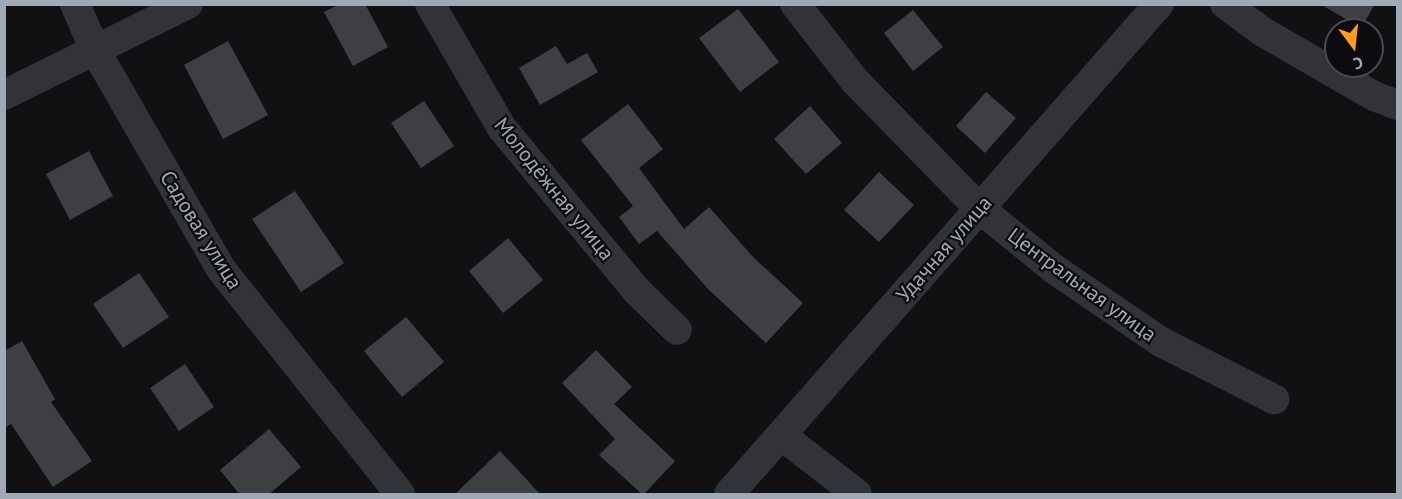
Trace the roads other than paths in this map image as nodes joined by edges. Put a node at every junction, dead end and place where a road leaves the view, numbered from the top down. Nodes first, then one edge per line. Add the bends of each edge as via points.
1 (75, 4) edge
2 (188, 4) edge
3 (430, 4) edge
4 (795, 4) edge
5 (1159, 4) edge
6 (1226, 4) edge
7 (95, 50) junction
8 (4, 95) edge
9 (1398, 105) edge
10 (980, 208) junction
11 (677, 330) dead end
12 (1274, 399) dead end
13 (781, 435) junction
14 (400, 495) edge
15 (729, 495) edge
16 (857, 495) edge

1 - 7 street, Садовая улица
2 - 7 street
3 - 11 street, Молодёжная улица via 502,128 636,290
4 - 10 street, Центральная улица via 855,81
5 - 10 street, Удачная улица
6 - 9 street via 1263,32 1374,96
7 - 8 street
7 - 14 street, Садовая улица via 221,269
10 - 12 street, Центральная улица via 1054,269 1161,342
10 - 13 street, Удачная улица
13 - 15 street, Удачная улица
13 - 16 street

